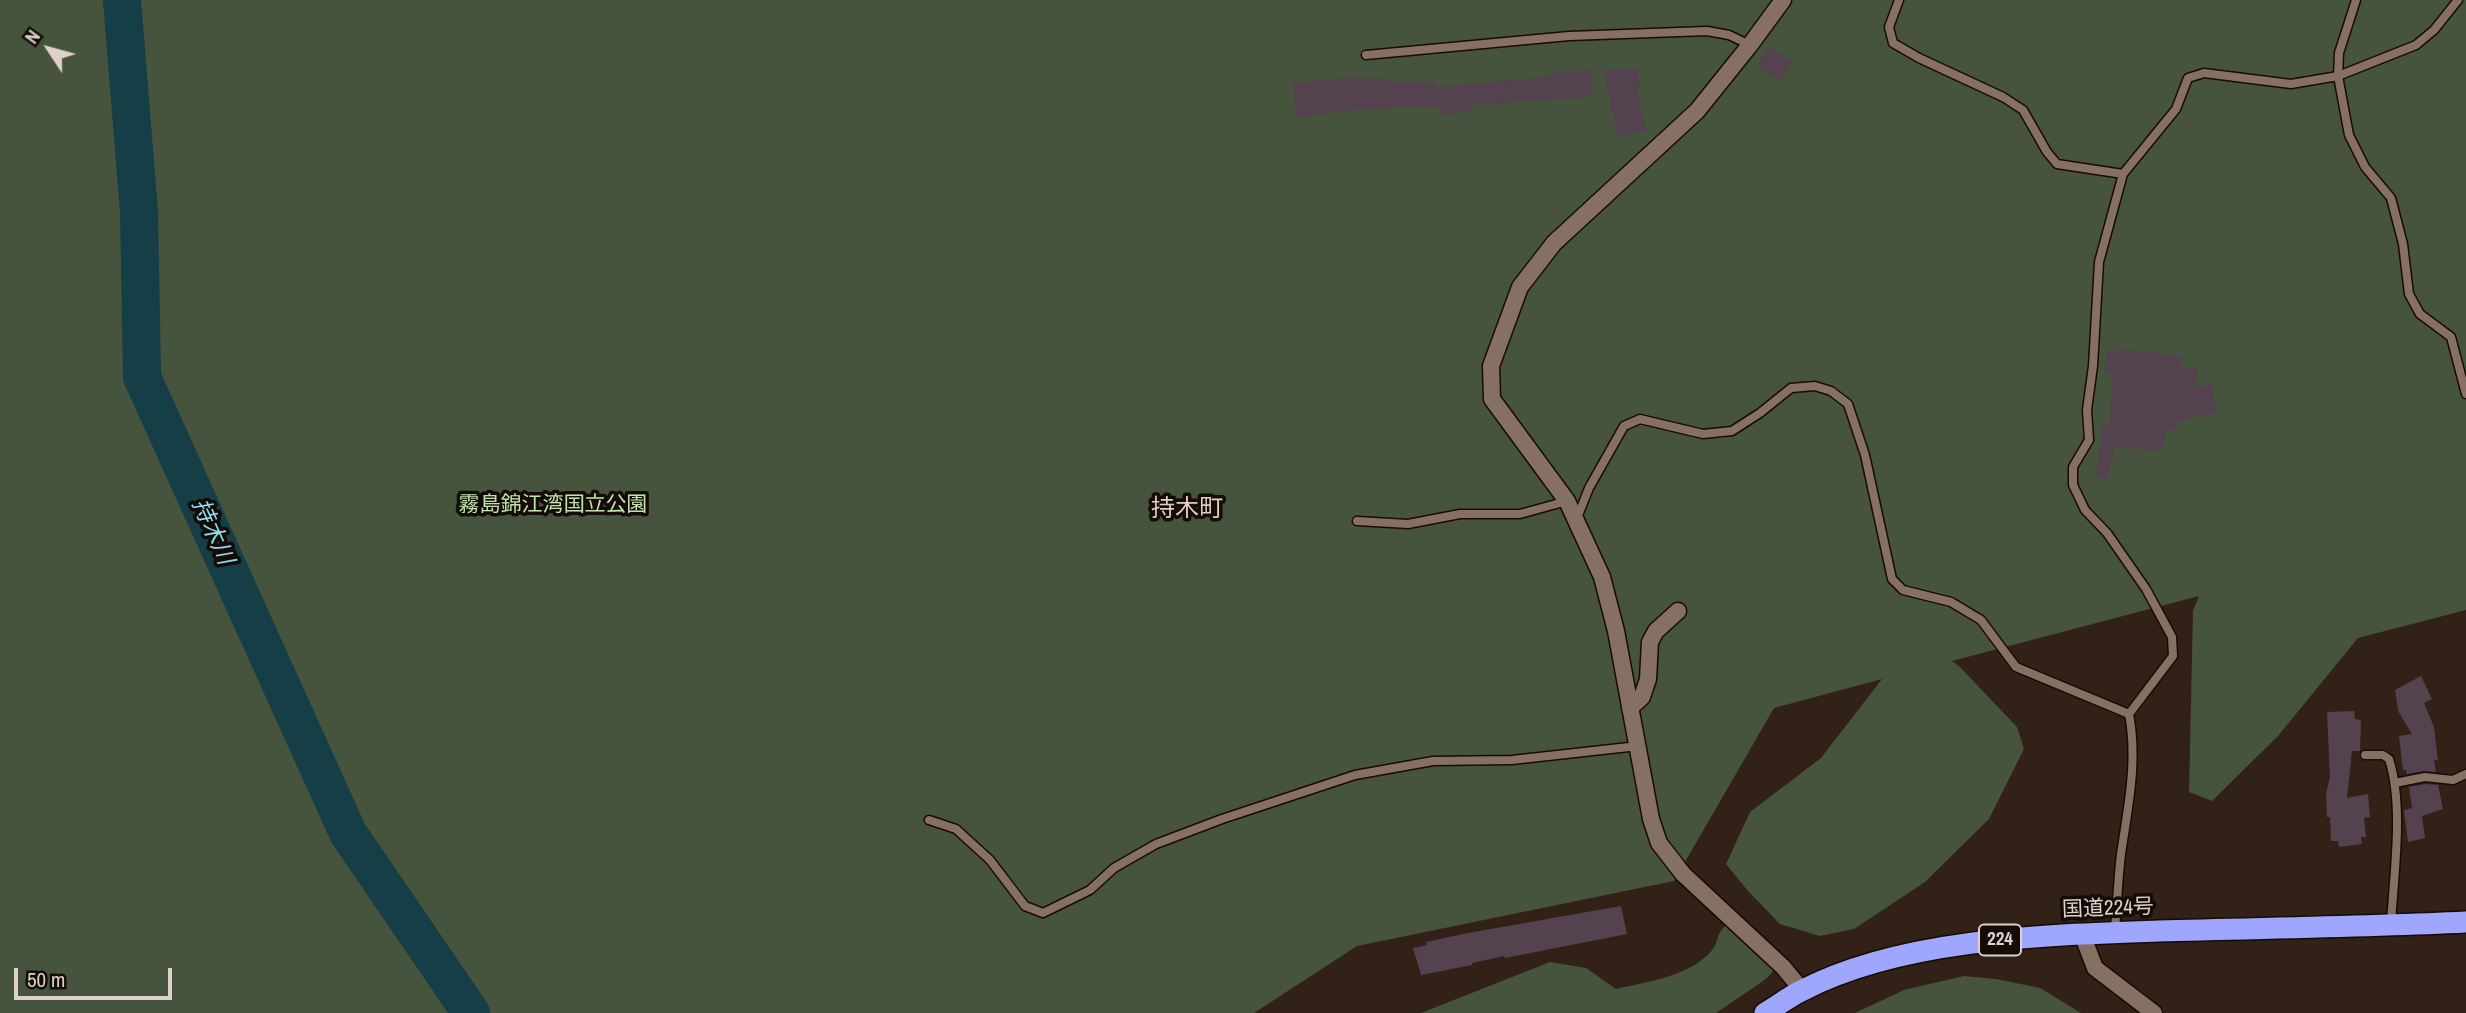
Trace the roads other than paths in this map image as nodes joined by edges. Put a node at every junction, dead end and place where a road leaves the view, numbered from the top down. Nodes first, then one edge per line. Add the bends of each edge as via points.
1 (1783, 0) edge
2 (1899, 0) edge
3 (2356, 0) edge
4 (2458, 0) edge
5 (1751, 45) junction
6 (1366, 55) dead end
7 (2338, 76) junction
8 (2123, 174) junction
9 (2466, 394) edge
10 (1567, 501) junction
11 (1357, 521) dead end
12 (1576, 521) junction
13 (1678, 611) dead end
14 (1630, 708) junction
15 (2129, 714) junction
16 (1638, 746) junction
17 (2365, 755) dead end
18 (2466, 774) edge
19 (2395, 783) junction
20 (929, 820) dead end
21 (2466, 922) edge
22 (2391, 926) junction
23 (2115, 933) junction
24 (2082, 934) junction
25 (1802, 990) junction
26 (1765, 1013) edge
27 (2154, 1013) edge

1 - 5 street
2 - 8 lane via 1889,27 1893,43 2023,110 2057,164
3 - 7 lane via 2339,53
4 - 7 lane via 2416,45
5 - 6 lane via 1707,31 1569,36
5 - 10 street via 1697,111 1554,243 1520,287 1490,366 1492,399
7 - 8 lane via 2291,84 2204,73 2188,78 2176,109
7 - 9 lane via 2349,135 2365,167 2391,198 2409,294 2420,314 2451,337
8 - 15 lane via 2099,262 2087,410 2089,440 2073,467 2073,485 2085,510 2107,533 2146,590 2172,637 2173,656
10 - 11 lane via 1520,514 1460,514 1408,524
10 - 12 street
12 - 14 street via 1602,578
12 - 15 lane via 1624,426 1640,419 1703,434 1732,430 1791,387 1831,391 1848,404 1865,455 1892,579 1903,590 1951,602 1981,620 2016,667
13 - 14 street via 1650,642 1648,679 1642,697
14 - 16 street
15 - 23 lane via 2133,765
16 - 20 lane via 1512,760 1433,761 1355,775 1156,844 1114,868 1090,890 1043,913 1025,906 990,860 956,830
16 - 25 street via 1659,844 1683,874
17 - 19 lane via 2389,758
18 - 19 lane via 2453,780 2425,777
19 - 22 lane
21 - 22 highway, 国道224号 / 224
22 - 23 highway, 国道224号 / 224
23 - 24 highway, 国道224号 / 224
24 - 25 highway, 国道224号 / 224 via 1955,946 1897,957
24 - 27 street via 2095,968
25 - 26 highway, 国道224号 / 224

